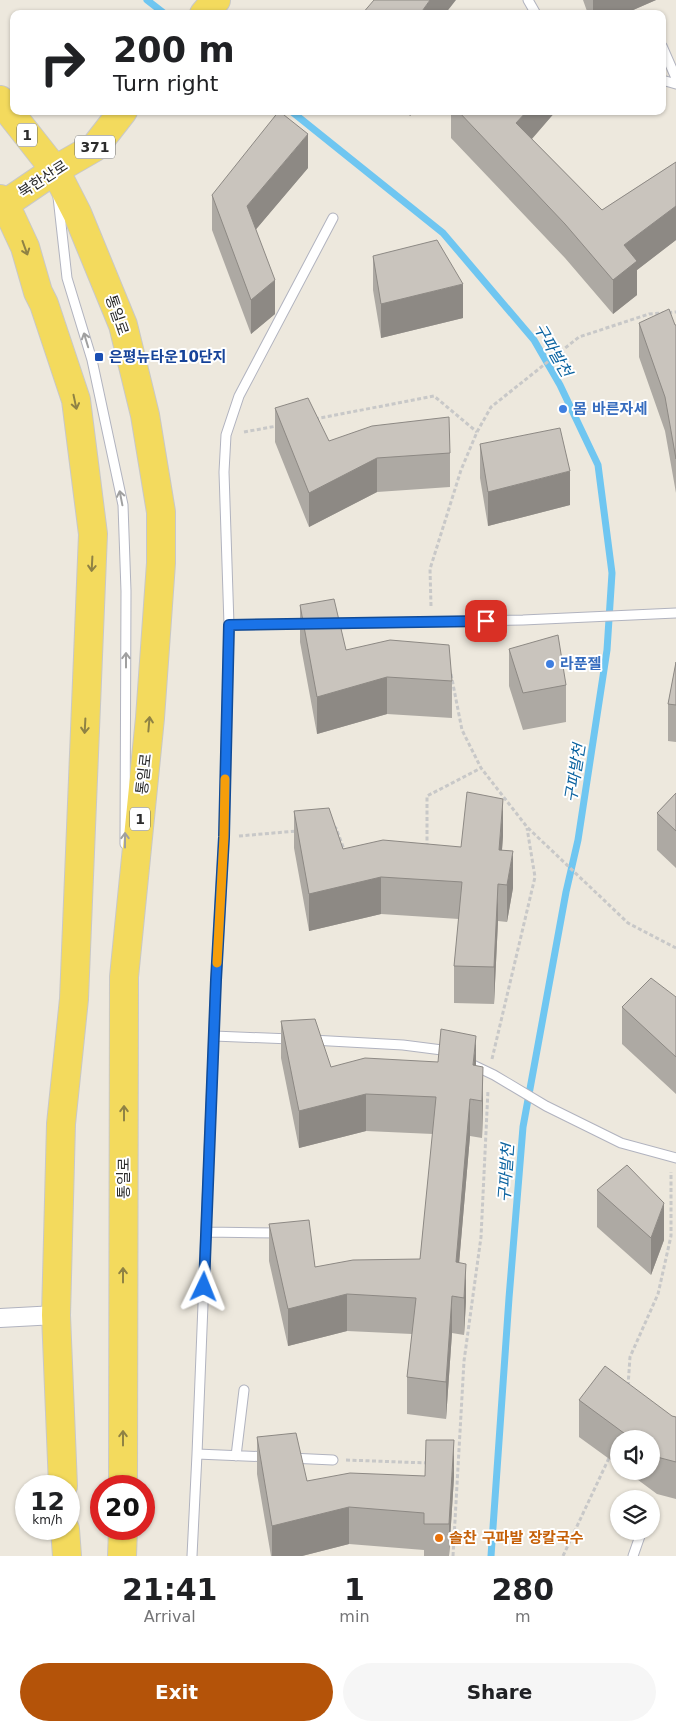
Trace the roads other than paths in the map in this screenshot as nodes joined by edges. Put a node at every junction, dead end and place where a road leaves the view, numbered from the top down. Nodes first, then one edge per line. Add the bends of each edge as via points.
1 (216, 0) edge
2 (207, 10) edge
3 (666, 55) edge
4 (676, 78) edge
5 (0, 100) edge
6 (10, 113) edge
7 (12, 115) edge
8 (120, 115) edge
9 (55, 170) junction
10 (2, 196) edge
11 (333, 218) dead end
12 (673, 613) edge
13 (229, 625) junction
14 (125, 854) dead end
15 (124, 873) dead end
16 (124, 977) junction
17 (214, 1036) junction
18 (674, 1158) edge
19 (206, 1232) junction
20 (289, 1234) edge
21 (56, 1315) junction
22 (0, 1318) edge
23 (244, 1390) dead end
24 (197, 1454) junction
25 (236, 1456) junction
26 (275, 1458) edge
27 (285, 1458) edge
28 (333, 1460) road end
29 (63, 1475) edge
30 (123, 1475) edge
31 (66, 1540) edge
32 (123, 1540) edge
33 (639, 1540) edge
34 (67, 1556) edge
35 (122, 1556) edge
36 (192, 1556) edge
37 (633, 1556) edge

1 - 2 main road
3 - 4 lane
5 - 6 main road, 통일로 / 1
7 - 9 main road, 통일로 / 1
8 - 9 main road, 북한산로 / 371 via 95,147
9 - 10 main road, 북한산로 / 371
14 -> 9 lane via 126,591 123,505 92,360 67,278
16 -> 9 main road, 통일로 / 1 via 150,718 161,563 161,512 145,415 122,325 77,213
10 -> 21 main road via 25,247 76,400 93,534 74,999 61,1124
11 - 13 lane via 239,396 226,435 224,472
12 - 13 lane via 523,620
13 - 17 lane via 224,837
15 - 16 lane
30 -> 16 main road, 통일로 / 1
17 - 18 lane via 403,1045 442,1050 621,1143
17 - 19 lane
19 - 20 lane
19 - 24 lane
21 - 22 street
21 - 29 main road
23 - 25 lane
24 - 25 lane
24 - 36 lane
25 - 26 lane
27 - 28 lane
31 - 34 main road
32 - 35 main road
33 - 37 lane

